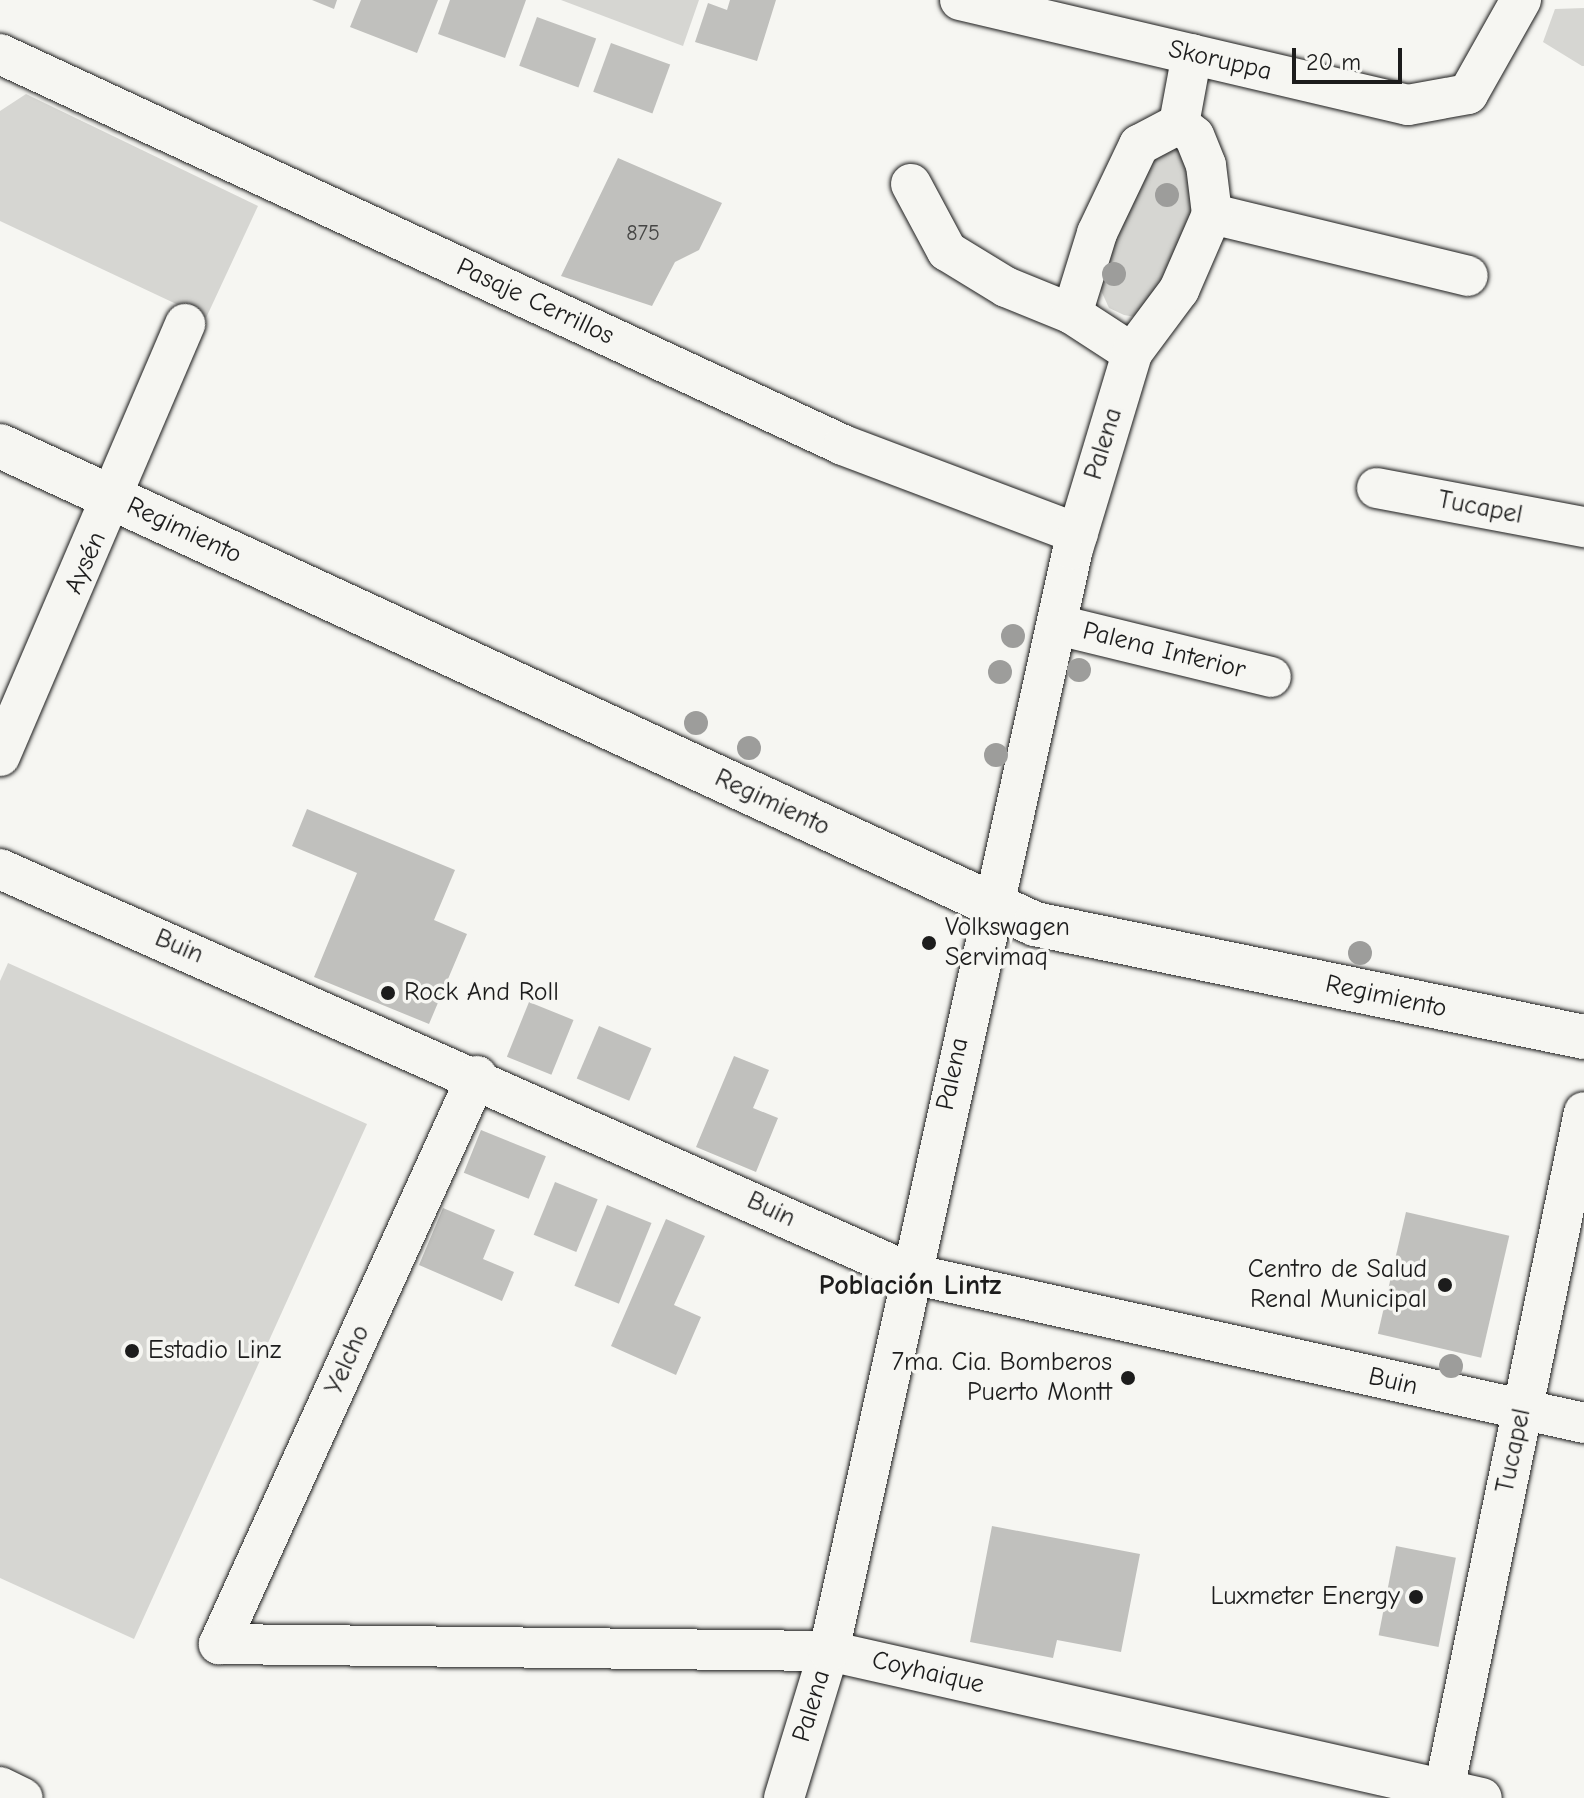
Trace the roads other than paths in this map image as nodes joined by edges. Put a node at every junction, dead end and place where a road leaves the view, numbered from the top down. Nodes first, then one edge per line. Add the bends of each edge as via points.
1 (960, 0) edge
2 (1521, 0) edge
3 (0, 54) edge
4 (1192, 54) junction
5 (1179, 124) junction
6 (911, 184) dead end
7 (1212, 214) junction
8 (1468, 276) dead end
9 (1072, 314) junction
10 (185, 324) dead end
11 (1132, 353) junction
12 (0, 446) edge
13 (1377, 488) dead end
14 (114, 499) junction
15 (1584, 527) edge
16 (1078, 534) junction
17 (1058, 625) junction
18 (1271, 677) dead end
19 (0, 756) edge
20 (0, 869) edge
21 (992, 904) junction
22 (1584, 1037) edge
23 (477, 1076) junction
24 (1584, 1112) edge
25 (912, 1274) junction
26 (1522, 1411) junction
27 (1584, 1423) edge
28 (219, 1644) joint
29 (829, 1651) junction
30 (0, 1787) edge
31 (1463, 1794) edge
32 (23, 1798) edge
33 (784, 1798) edge

1 - 4 street, Skoruppa
2 - 4 street, Skoruppa via 1468,94 1443,103 1408,105
3 - 16 street, Pasaje Cerrillos via 843,445
4 - 5 street
5 - 7 street via 1194,136 1206,165
5 - 9 street via 1139,145 1097,233
6 - 9 street via 947,251 1006,287
7 - 8 street
7 - 11 street, Palena via 1179,290
9 - 11 street
10 - 14 street, Aysén
11 - 16 street, Palena
12 - 14 main road, Regimiento
13 - 15 street, Tucapel
14 - 19 street, Aysén
14 - 21 main road, Regimiento
16 - 17 street, Palena
17 - 18 street, Palena Interior
17 - 21 street, Palena
20 - 23 street, Buin
21 - 22 main road, Regimiento via 1047,927
21 - 25 street, Palena
23 - 25 street, Buin
23 - 28 street, Yelcho
24 - 26 street, Tucapel
25 - 26 street, Buin
25 - 29 street, Palena
26 - 27 street, Buin
26 - 31 street, Tucapel
28 - 29 street, Coyhaique
29 - 31 street, Coyhaique
29 - 33 street, Palena
30 - 32 street

